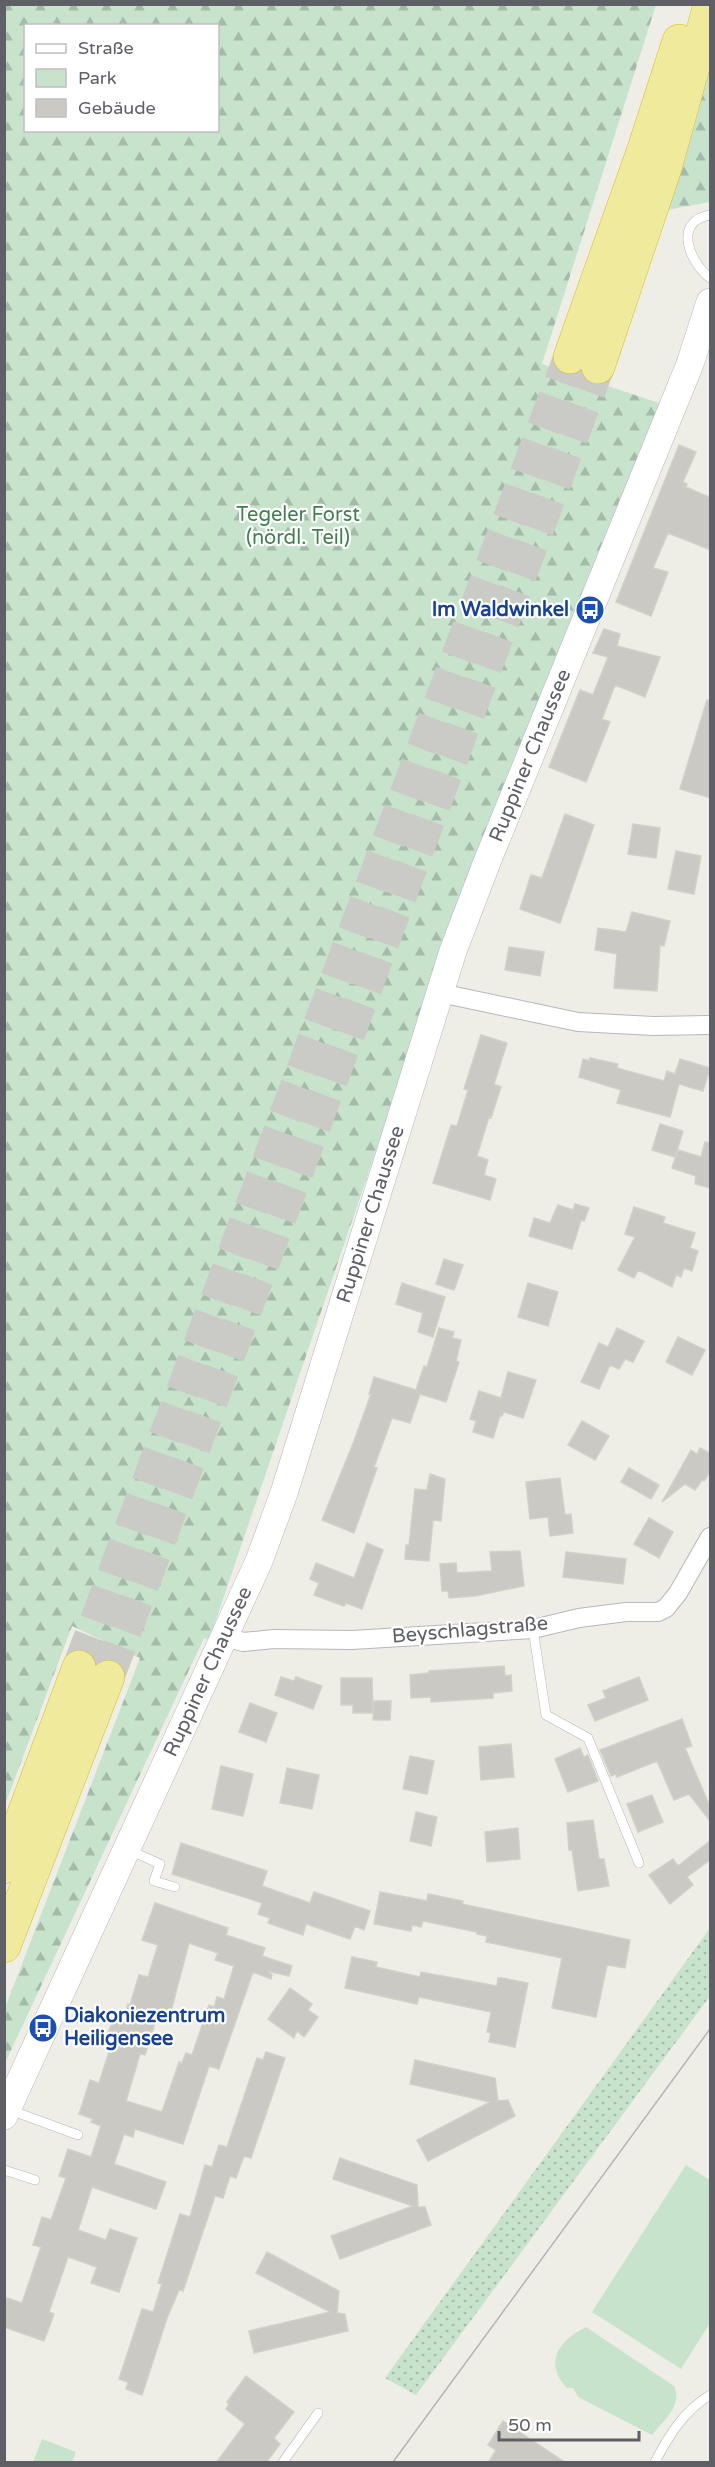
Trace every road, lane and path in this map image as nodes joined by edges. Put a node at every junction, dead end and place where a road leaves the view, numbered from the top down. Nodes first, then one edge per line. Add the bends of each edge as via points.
1 (688, 4) edge
2 (711, 5) edge
3 (711, 215) edge
4 (711, 278) edge
5 (710, 309) edge
6 (440, 993) junction
7 (711, 1025) edge
8 (711, 1537) edge
9 (533, 1629) junction
10 (226, 1637) junction
11 (127, 1849) junction
12 (639, 1863) dead end
13 (4, 1867) edge
14 (175, 1887) dead end
15 (4, 1946) edge
16 (6, 2113) edge
17 (78, 2135) dead end
18 (4, 2169) edge
19 (35, 2180) dead end
20 (711, 2395) edge
21 (318, 2413) dead end
22 (283, 2463) edge
23 (655, 2463) edge

1 - 2 highway via 584,362 665,168
3 - 4 lane via 698,217 687,234 700,270
5 - 6 street, Ruppiner Chaussee via 487,862
6 - 7 street via 578,1022
6 - 10 street, Ruppiner Chaussee via 284,1493
8 - 9 street, Beyschlagstraße via 666,1608 658,1612 579,1618
9 - 10 street, Beyschlagstraße via 352,1640 274,1638 243,1642
9 - 12 lane via 546,1715 588,1738
10 - 11 street, Ruppiner Chaussee
11 - 14 lane via 160,1864 154,1881
11 - 16 street, Ruppiner Chaussee
13 - 15 highway via 93,1672
16 - 17 lane
18 - 19 lane
20 - 23 lane via 697,2403 671,2432
21 - 22 lane

